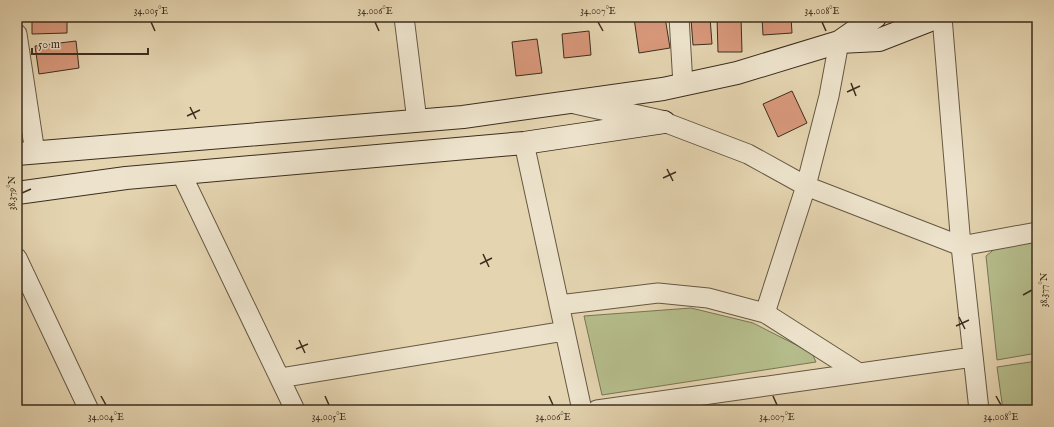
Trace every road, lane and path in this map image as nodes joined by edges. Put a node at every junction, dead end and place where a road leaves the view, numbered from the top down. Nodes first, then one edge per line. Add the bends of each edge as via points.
1 (404, 17) edge
2 (679, 17) edge
3 (875, 17) edge
4 (938, 17) edge
5 (942, 17) edge
6 (17, 34) edge
7 (839, 42) junction
8 (683, 85) junction
9 (573, 102) junction
10 (417, 121) junction
11 (664, 122) junction
12 (524, 143) junction
13 (26, 153) edge
14 (181, 173) junction
15 (806, 186) junction
16 (17, 193) edge
17 (1037, 232) edge
18 (961, 246) junction
19 (17, 258) edge
20 (559, 305) junction
21 (765, 313) junction
22 (564, 330) junction
23 (973, 357) junction
24 (859, 373) junction
25 (280, 378) junction
26 (89, 410) edge
27 (295, 410) edge
28 (582, 410) edge
29 (597, 410) edge
30 (979, 410) edge

1 - 10 street
2 - 8 street
3 - 7 main road
4 - 7 main road via 879,40
5 - 18 street
6 - 13 street
7 - 8 main road via 737,73
7 - 15 street via 829,96
8 - 9 main road
9 - 10 main road
9 - 11 main road
10 - 13 main road
11 - 12 main road
11 - 15 street via 748,154
12 - 14 main road
12 - 20 street
14 - 16 main road
14 - 25 street
15 - 18 street
15 - 21 street
17 - 18 street
18 - 23 street
19 - 26 street
20 - 21 street via 658,293 708,298
20 - 22 street
21 - 24 street
22 - 25 street
22 - 28 street
23 - 24 street
23 - 30 street
24 - 29 street
25 - 27 street

